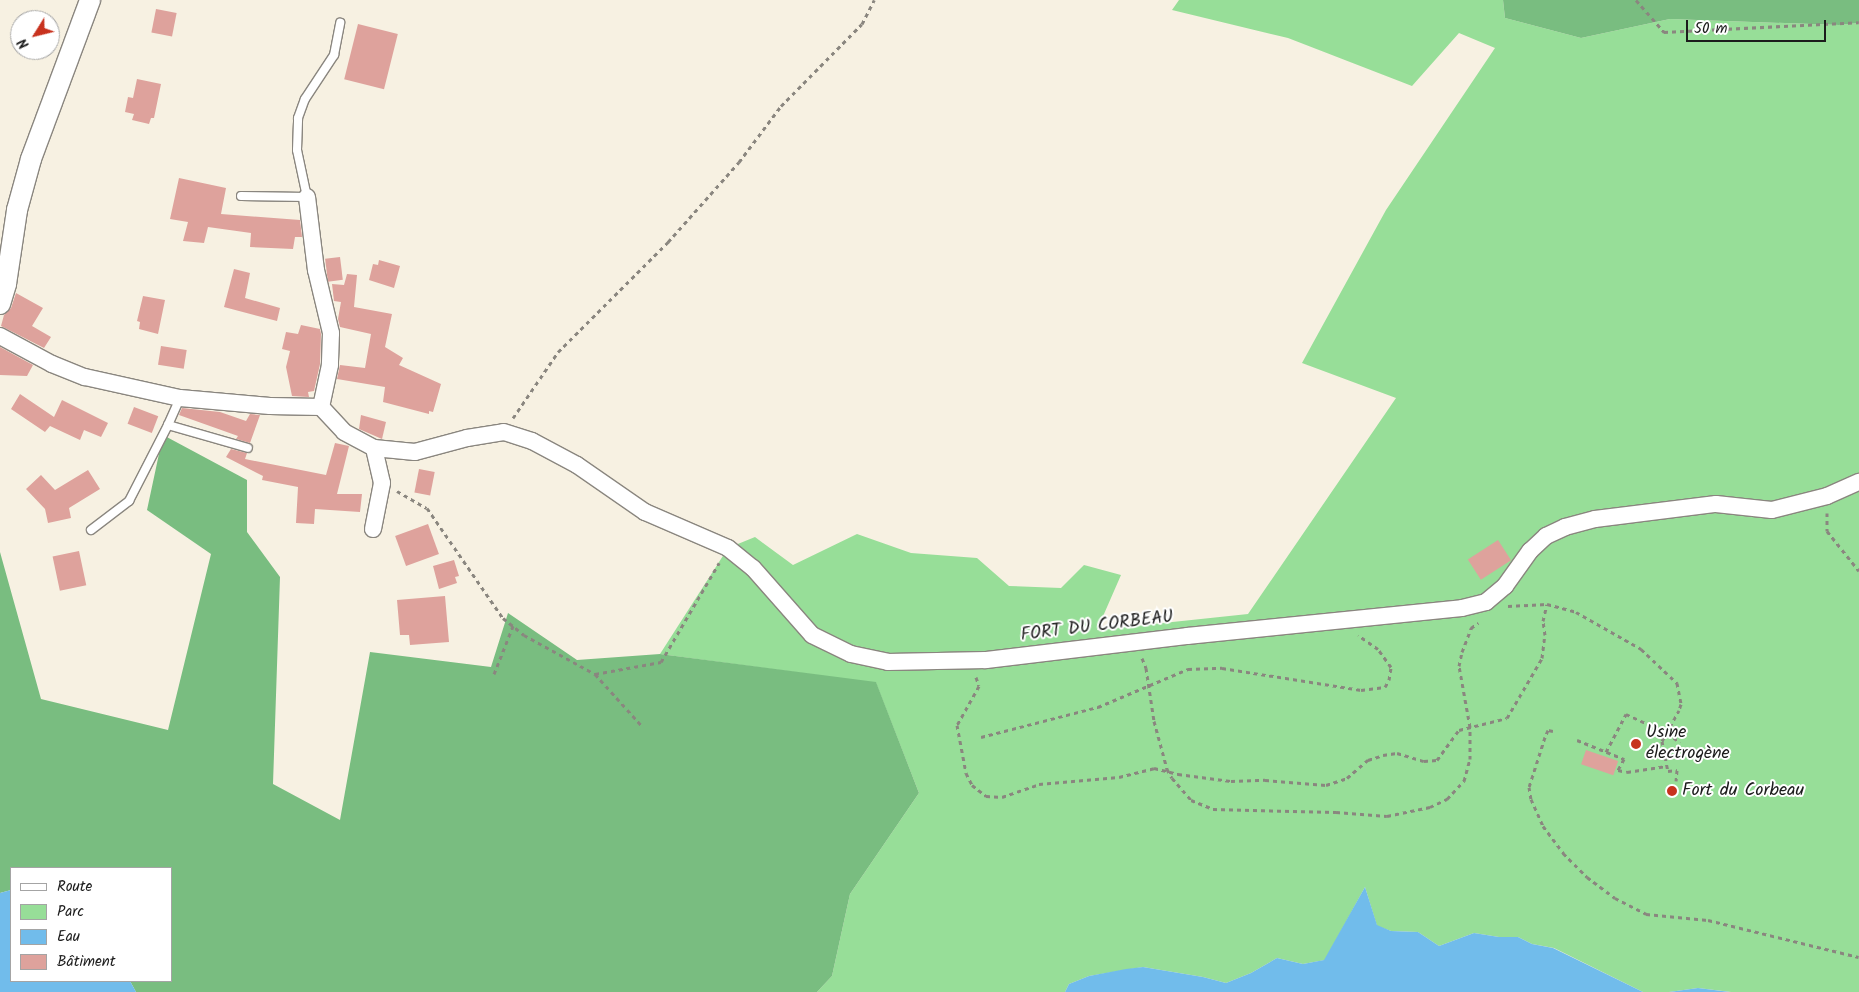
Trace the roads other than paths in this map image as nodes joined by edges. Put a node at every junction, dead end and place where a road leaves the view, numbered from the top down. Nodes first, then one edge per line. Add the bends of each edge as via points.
1 (90, 0) edge
2 (340, 24) dead end
3 (241, 196) dead end
4 (307, 197) junction
5 (0, 304) edge
6 (0, 336) edge
7 (180, 398) junction
8 (321, 406) junction
9 (168, 425) junction
10 (248, 448) dead end
11 (374, 448) junction
12 (1859, 482) edge
13 (373, 529) dead end
14 (91, 530) dead end

1 - 5 street via 31,159 17,210
2 - 4 lane via 334,55 305,99 298,118 297,150
3 - 4 lane
4 - 8 street via 316,270 331,333 330,366
6 - 7 street via 52,364 85,377
7 - 8 street via 270,406
7 - 9 lane
8 - 11 street via 344,432
9 - 10 lane
9 - 14 lane via 128,501
11 - 12 street, FORT DU CORBEAU via 415,452 504,432 532,441 577,465 645,512 728,548 753,568 812,635 851,654 888,662 970,660 1462,608 1486,602 1506,586 1530,551 1546,536 1565,527 1716,504 1772,510 1827,496
11 - 13 street via 382,483

